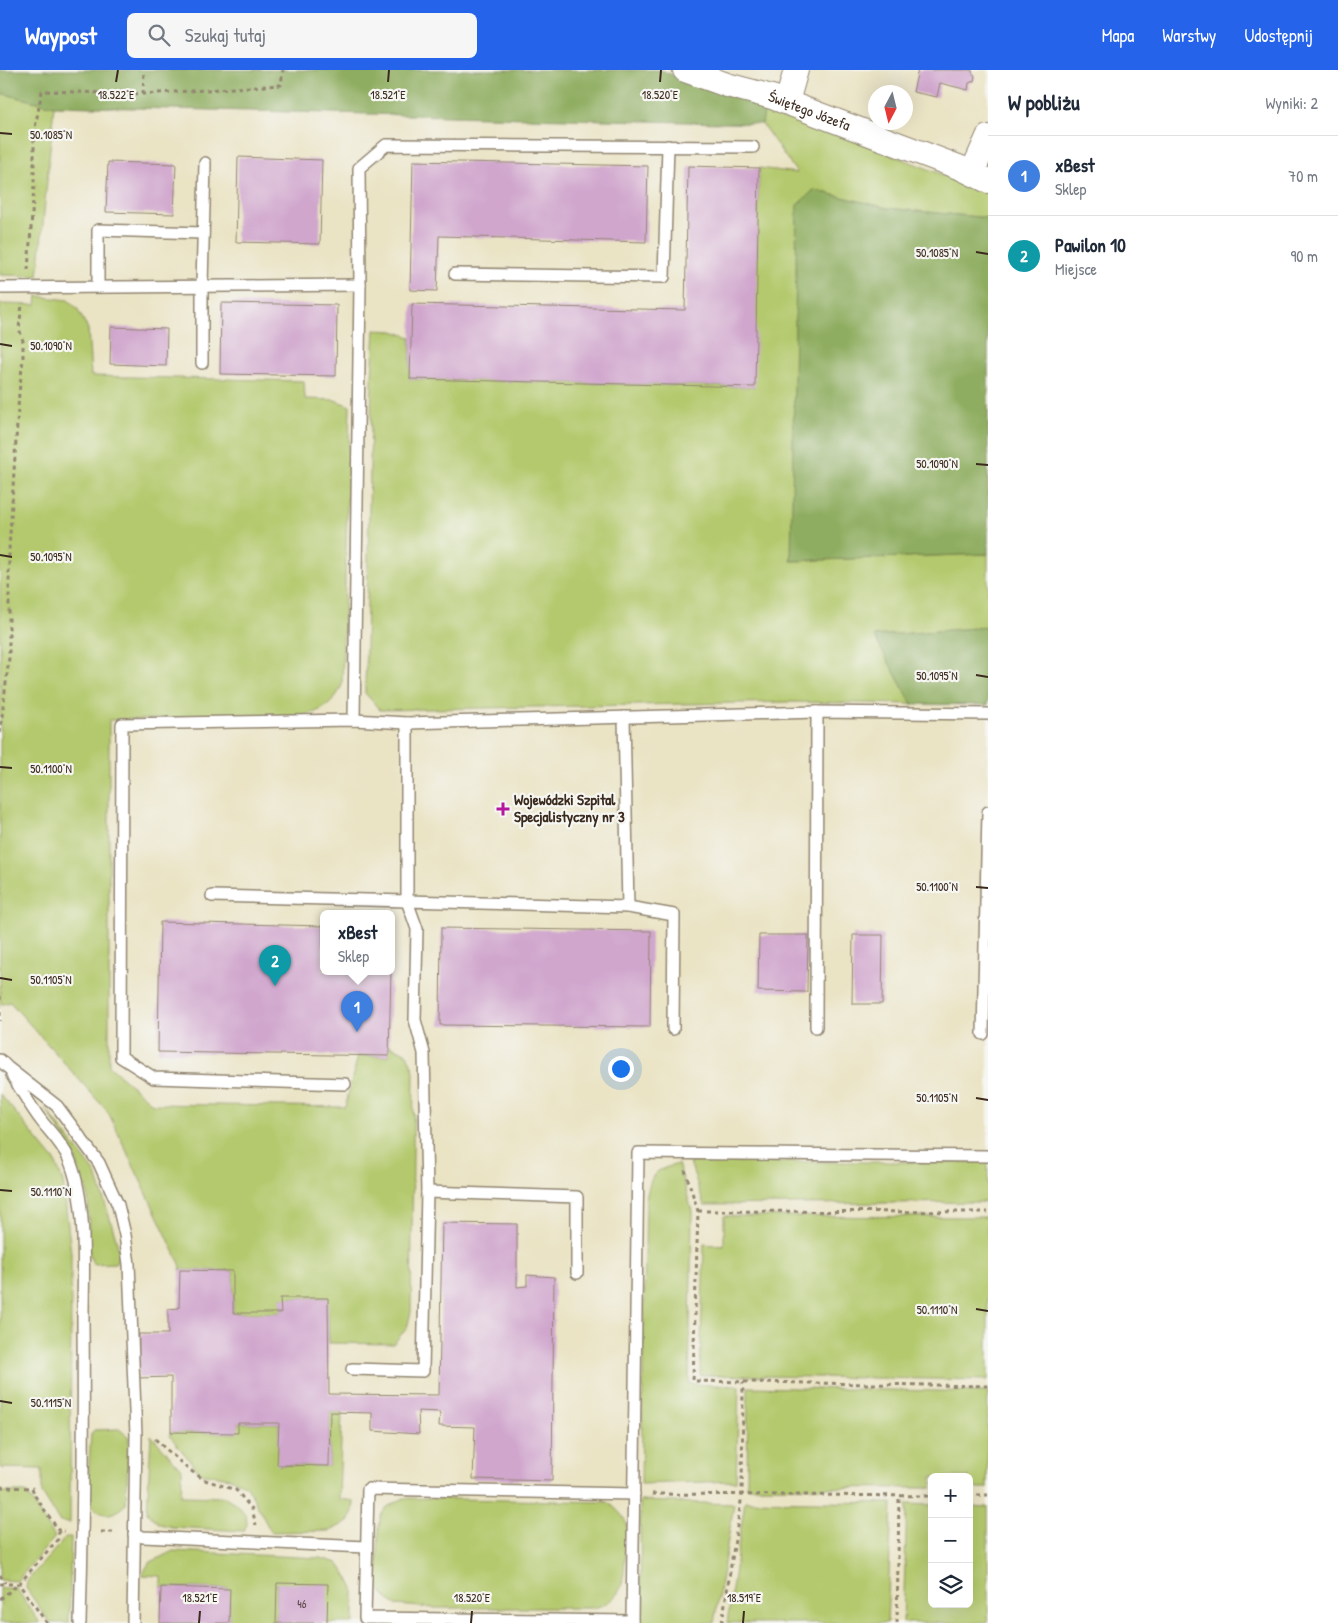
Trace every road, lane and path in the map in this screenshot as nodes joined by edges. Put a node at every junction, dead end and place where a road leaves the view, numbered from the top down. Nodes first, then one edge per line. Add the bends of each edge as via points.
1 (144, 70) edge
2 (283, 70) edge
3 (685, 70) edge
4 (796, 70) edge
5 (143, 94) junction
6 (787, 102) junction
7 (988, 137) edge
8 (668, 146) junction
9 (753, 147) dead end
10 (205, 163) dead end
11 (980, 177) edge
12 (203, 233) junction
13 (456, 274) dead end
14 (360, 285) junction
15 (202, 286) junction
16 (98, 287) junction
17 (0, 288) edge
18 (27, 288) junction
19 (202, 363) dead end
20 (817, 712) junction
21 (988, 714) edge
22 (624, 718) junction
23 (354, 720) junction
24 (407, 723) junction
25 (0, 733) edge
26 (988, 812) edge
27 (212, 896) dead end
28 (407, 902) junction
29 (628, 907) junction
30 (0, 996) edge
31 (0, 1021) edge
32 (816, 1027) dead end
33 (673, 1029) dead end
34 (983, 1034) dead end
35 (4, 1063) edge
36 (346, 1084) dead end
37 (679, 1153) junction
38 (988, 1156) edge
39 (427, 1192) junction
40 (698, 1211) junction
41 (988, 1212) edge
42 (577, 1273) dead end
43 (352, 1369) dead end
44 (743, 1382) junction
45 (988, 1386) edge
46 (153, 1438) dead end
47 (0, 1487) edge
48 (634, 1494) junction
49 (742, 1495) junction
50 (973, 1495) edge
51 (988, 1495) edge
52 (928, 1496) edge
53 (899, 1497) junction
54 (59, 1530) junction
55 (82, 1531) junction
56 (134, 1534) junction
57 (260, 1542) junction
58 (366, 1547) junction
59 (0, 1574) edge
60 (0, 1584) edge
61 (5, 1584) junction
62 (19, 1584) junction
63 (0, 1599) edge
64 (396, 1621) edge
65 (632, 1622) edge
66 (47, 1623) edge
67 (80, 1623) edge
68 (132, 1623) edge
69 (722, 1623) edge
70 (897, 1623) edge

1 - 5 path
2 - 5 path via 281,85
3 - 6 street, Świętego Józefa
4 - 6 street
5 - 18 path via 42,91 34,134
6 - 11 street, Świętego Józefa
7 - 11 street
8 - 9 lane
8 - 13 lane via 664,277
8 - 14 lane via 386,145 359,168
10 - 12 lane
12 - 15 lane
12 - 16 lane via 98,230
14 - 15 lane
14 - 23 lane
15 - 16 lane
15 - 19 lane
16 - 18 lane
17 - 18 lane
18 - 25 path via 19,318 23,359 9,550 9,658
20 - 21 lane
20 - 22 lane
20 - 32 lane
22 - 24 lane
22 - 29 lane
23 - 24 lane
23 - 36 lane via 122,724 121,1058 154,1078
24 - 28 lane
26 - 34 lane
27 - 28 lane
28 - 29 lane
28 - 39 lane via 417,929 415,1020 424,1053
29 - 33 lane via 674,915
30 - 31 path
35 - 55 lane via 69,1158 78,1189 83,1264
35 - 56 lane via 58,1106 99,1163 118,1205 129,1264 136,1436
37 - 38 lane
37 - 40 path
37 - 48 lane via 638,1153
39 - 42 lane via 577,1197
39 - 43 lane via 423,1370
40 - 41 path
40 - 44 path via 694,1381
44 - 45 path
44 - 49 path
46 - 57 path via 188,1470 205,1480 236,1490 252,1508
47 - 54 path via 32,1488
48 - 49 path
48 - 58 lane via 368,1489
48 - 65 lane
49 - 53 path
49 - 69 path
50 - 51 path
52 - 53 path
53 - 70 path
54 - 55 path
54 - 62 path via 58,1539
55 - 56 path
55 - 67 lane
56 - 57 lane via 143,1538
56 - 68 lane
57 - 58 lane
58 - 64 lane via 365,1618
59 - 61 path
60 - 61 path
61 - 62 path
62 - 63 path
62 - 66 path
64 - 65 lane

